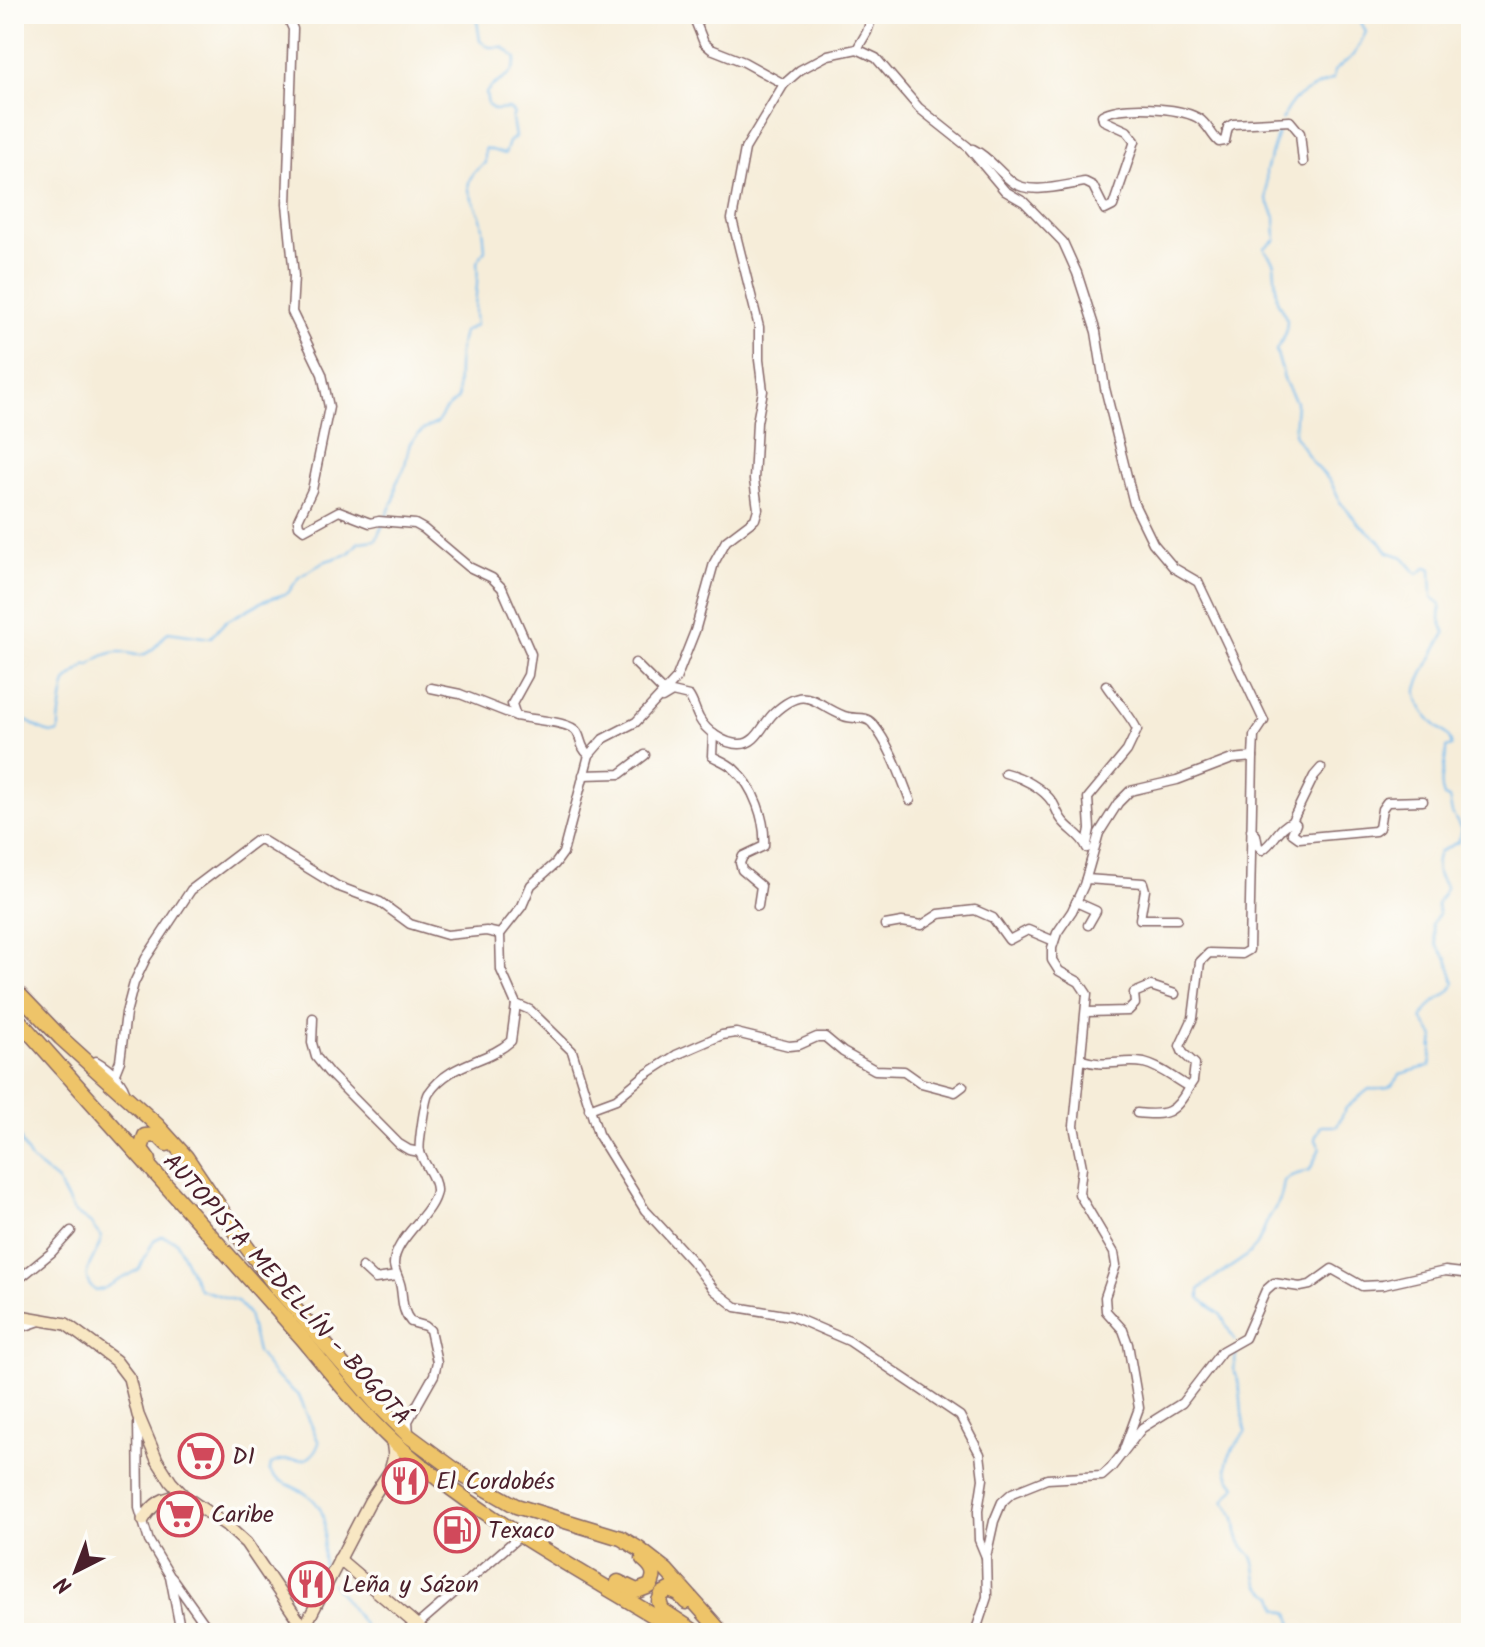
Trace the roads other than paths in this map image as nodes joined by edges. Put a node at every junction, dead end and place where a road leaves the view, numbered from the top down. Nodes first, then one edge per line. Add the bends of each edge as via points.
1 (286, 14) edge
2 (687, 14) edge
3 (873, 14) edge
4 (857, 49) junction
5 (784, 84) junction
6 (968, 147) junction
7 (1303, 162) dead end
8 (635, 663) dead end
9 (1106, 685) dead end
10 (431, 688) dead end
11 (664, 692) junction
12 (655, 702) junction
13 (516, 716) junction
14 (713, 734) junction
15 (589, 755) junction
16 (645, 755) dead end
17 (1253, 757) junction
18 (1321, 768) dead end
19 (1005, 773) dead end
20 (583, 775) junction
21 (910, 800) dead end
22 (1423, 801) dead end
23 (1292, 821) junction
24 (1251, 830) junction
25 (1087, 844) junction
26 (1091, 854) junction
27 (1086, 879) junction
28 (1076, 902) junction
29 (758, 906) dead end
30 (1177, 919) dead end
31 (885, 925) dead end
32 (1088, 925) dead end
33 (500, 934) junction
34 (1054, 941) junction
35 (14, 989) edge
36 (1175, 994) dead end
37 (516, 1004) junction
38 (1087, 1012) junction
39 (14, 1015) edge
40 (313, 1018) dead end
41 (1082, 1060) junction
42 (90, 1064) junction
43 (114, 1076) junction
44 (963, 1086) dead end
45 (1189, 1087) junction
46 (126, 1097) junction
47 (589, 1109) junction
48 (1137, 1113) dead end
49 (420, 1152) junction
50 (214, 1197) junction
51 (177, 1200) junction
52 (71, 1231) dead end
53 (362, 1267) dead end
54 (1471, 1274) edge
55 (397, 1276) junction
56 (14, 1283) edge
57 (14, 1315) edge
58 (45, 1319) junction
59 (14, 1330) edge
60 (138, 1415) junction
61 (409, 1436) junction
62 (392, 1440) junction
63 (1124, 1449) junction
64 (422, 1466) junction
65 (390, 1471) junction
66 (184, 1496) junction
67 (143, 1520) junction
68 (559, 1521) junction
69 (521, 1534) junction
70 (986, 1557) junction
71 (339, 1559) junction
72 (570, 1564) junction
73 (170, 1576) junction
74 (421, 1629) edge
75 (304, 1631) edge
76 (181, 1633) edge
77 (211, 1633) edge
78 (399, 1633) edge
79 (682, 1633) edge
80 (697, 1633) edge
81 (720, 1633) edge
82 (975, 1633) edge

1 - 13 street via 293,29 287,204 292,312 322,374 329,407 312,490 298,524 307,529 339,511 363,522 406,522 492,578 502,588 531,654 528,675 512,704
2 - 5 street via 711,49
3 - 4 street
4 - 5 street via 828,55
4 - 6 street via 876,58 919,108
5 - 11 street via 745,149 732,219 759,327 763,391 754,480 758,509 755,519 726,541 714,563 683,664
6 - 7 street via 986,155 1012,183 1025,188 1085,182 1109,210 1135,141 1103,120 1111,110 1132,107 1197,118 1219,142 1225,141 1233,124 1290,121 1300,133
6 - 17 street via 1005,191 1024,202 1064,245 1096,332 1134,504 1147,536 1174,568 1198,582 1261,712 1264,721 1254,736
8 - 11 street
9 - 25 street via 1137,730 1127,751 1089,795
10 - 13 street
11 - 12 street
12 - 14 street via 672,692 689,696
12 - 15 street
13 - 15 street via 573,728
14 - 21 street via 738,745 747,743 774,713 798,697 810,697 845,717 871,722
14 - 29 street via 712,756 746,781 763,820 764,846 740,863 761,886
15 - 20 street
16 - 20 street via 620,774
17 - 24 street
17 - 26 street via 1130,791 1099,833
18 - 23 street
19 - 25 street via 1043,792 1063,822
20 - 33 street via 563,853 531,885
22 - 23 street via 1387,802 1375,831 1297,838
23 - 24 street via 1264,850
24 - 45 street via 1249,950 1209,953 1200,962 1193,1018 1180,1046 1195,1064
25 - 26 street
26 - 27 street
27 - 28 street
27 - 30 street via 1143,883 1140,919
28 - 32 street via 1096,911
28 - 34 street
31 - 34 street via 922,925 939,914 972,910 993,918 1009,940 1028,930
33 - 37 street via 501,970
33 - 43 street via 447,935 410,924 380,902 346,890 257,840 191,890 146,958 134,983
34 - 38 street via 1052,960 1059,971 1079,982 1087,994
35 - 42 highway, AUTOPISTA MEDELLÍN - BOGOTÁ
36 - 38 street via 1151,986 1134,993 1135,1004 1128,1011
37 - 47 street via 530,1010 572,1051
37 - 49 street via 511,1041 455,1070 427,1095
38 - 41 street
39 - 51 highway, AUTOPISTA MEDELLÍN - BOGOTÁ
40 - 49 street via 316,1057 399,1144
41 - 45 street via 1146,1064
41 - 63 street via 1074,1126 1082,1167 1079,1194 1114,1253 1106,1311 1123,1330 1139,1408
42 - 43 street via 100,1063
42 - 46 highway, AUTOPISTA MEDELLÍN - BOGOTÁ
43 - 46 street via 125,1087
44 - 47 street via 955,1092 921,1083 904,1071 875,1070 825,1037 789,1046 736,1033 676,1055 616,1099
45 - 48 street via 1168,1113
46 - 50 highway, AUTOPISTA MEDELLÍN - BOGOTÁ via 186,1157
47 - 70 street via 598,1134 645,1210 724,1300 750,1311 801,1319 849,1341 960,1416 980,1454 979,1540
49 - 55 street via 436,1192 397,1253
50 - 51 highway via 202,1190 162,1138 149,1134 141,1149 173,1187
50 - 61 highway, AUTOPISTA MEDELLÍN - BOGOTÁ via 277,1288
51 - 62 highway, AUTOPISTA MEDELLÍN - BOGOTÁ
52 - 56 street
53 - 55 street via 375,1279
54 - 63 street via 1445,1271 1362,1286 1332,1269 1310,1285 1274,1283 1245,1338 1222,1351 1182,1403 1142,1428
55 - 61 street via 403,1310 411,1322 430,1330 437,1362 408,1421
57 - 58 main road
58 - 59 street
58 - 60 main road via 75,1329 116,1361 132,1387
60 - 66 main road via 163,1470
60 - 67 street
61 - 68 highway, AUTOPISTA MEDELLÍN - BOGOTÁ via 488,1492
62 - 64 highway, AUTOPISTA MEDELLÍN - BOGOTÁ
62 - 65 main road
63 - 70 street via 1102,1476 1057,1477 1012,1493 994,1521
64 - 65 main road
64 - 69 highway, AUTOPISTA MEDELLÍN - BOGOTÁ
65 - 71 main road
66 - 67 main road via 164,1498
66 - 75 main road via 246,1543
67 - 73 street
68 - 72 highway via 568,1530 635,1554 652,1566 654,1577 646,1588 635,1591
68 - 81 highway, AUTOPISTA MEDELLÍN - BOGOTÁ via 621,1538 654,1558
69 - 72 highway, AUTOPISTA MEDELLÍN - BOGOTÁ
69 - 74 street
70 - 82 street via 987,1597
71 - 74 main road
71 - 75 main road
72 - 79 highway, AUTOPISTA MEDELLÍN - BOGOTÁ
73 - 76 street
73 - 77 street
74 - 78 street
80 - 81 highway via 662,1610 659,1601 664,1593 679,1594

